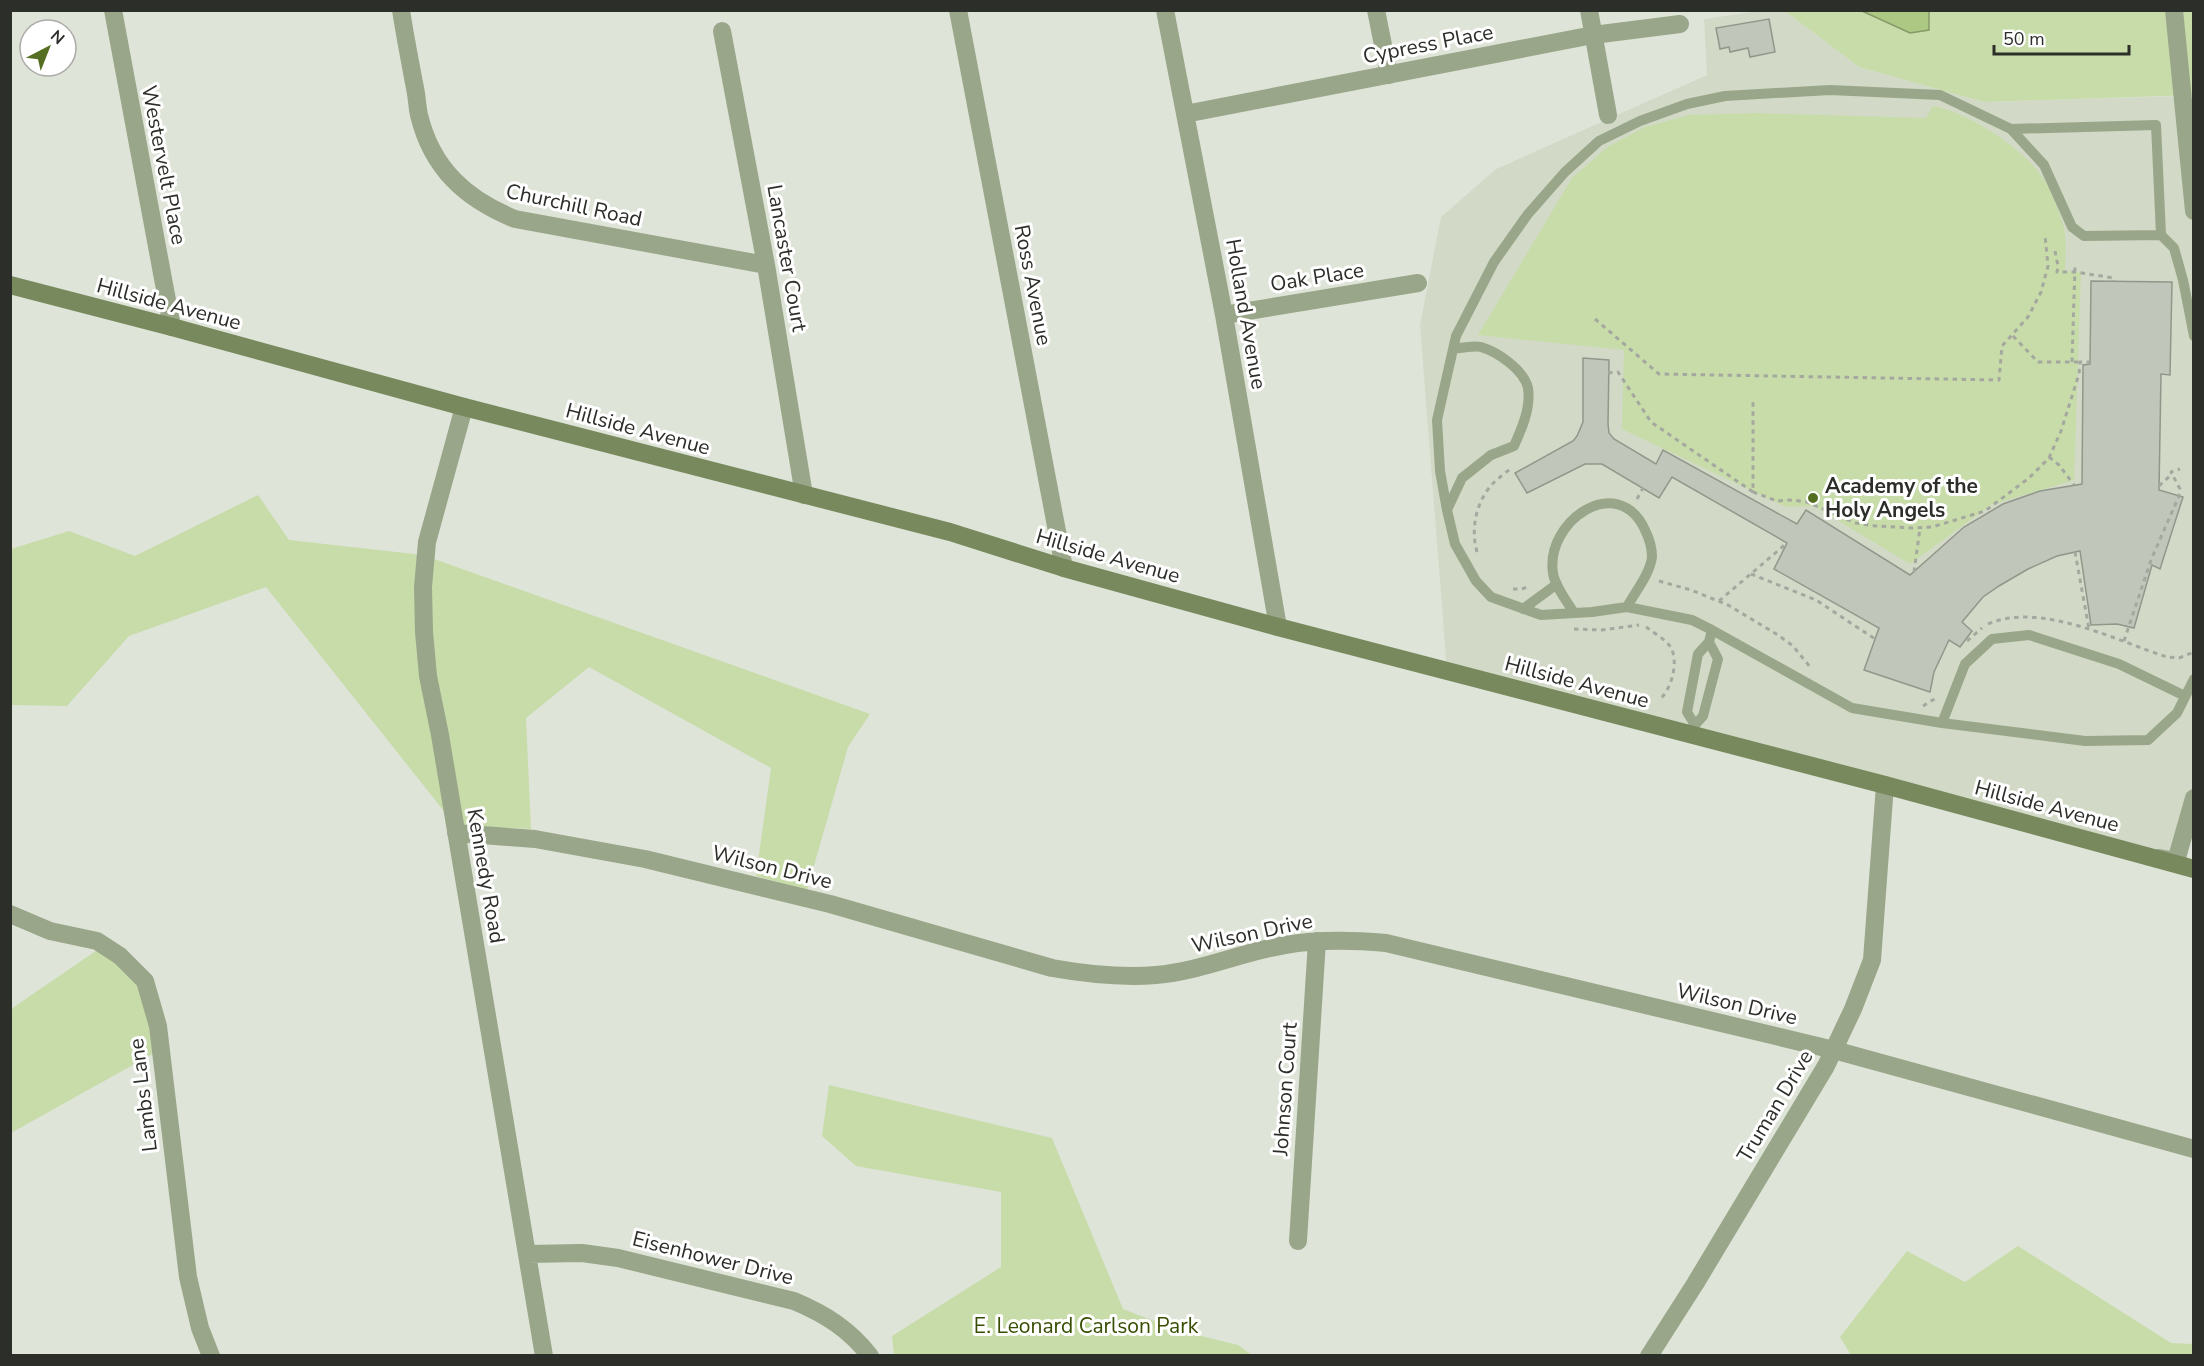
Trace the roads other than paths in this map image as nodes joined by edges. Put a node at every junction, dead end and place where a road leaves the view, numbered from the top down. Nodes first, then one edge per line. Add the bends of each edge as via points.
1 (112, 10) edge
2 (401, 10) edge
3 (958, 10) edge
4 (1165, 10) edge
5 (1376, 10) edge
6 (1589, 10) edge
7 (2174, 10) edge
8 (1680, 24) dead end
9 (722, 30) dead end
10 (1593, 35) junction
11 (1389, 75) junction
12 (1185, 114) junction
13 (1608, 115) dead end
14 (2011, 129) junction
15 (2193, 211) edge
16 (2161, 235) junction
17 (766, 265) junction
18 (1418, 283) dead end
19 (10, 285) edge
20 (1224, 315) junction
21 (172, 327) junction
22 (2193, 336) edge
23 (1453, 349) junction
24 (464, 407) junction
25 (804, 495) junction
26 (1447, 510) junction
27 (1064, 568) junction
28 (1557, 584) junction
29 (1627, 607) junction
30 (1523, 609) junction
31 (1574, 614) junction
32 (1278, 627) junction
33 (1712, 630) junction
34 (1709, 642) junction
35 (2193, 679) edge
36 (2185, 696) junction
37 (1942, 723) junction
38 (1694, 730) junction
39 (1885, 785) junction
40 (2193, 798) edge
41 (456, 833) junction
42 (2139, 854) junction
43 (2193, 869) edge
44 (10, 914) edge
45 (1317, 941) junction
46 (1834, 1050) junction
47 (2193, 1149) edge
48 (1298, 1240) dead end
49 (527, 1254) junction
50 (211, 1356) edge
51 (544, 1356) edge
52 (870, 1356) edge
53 (1649, 1356) edge

1 - 21 street, Westervelt Place
2 - 17 street, Churchill Road via 426,138 437,159 468,194 515,219
3 - 27 street, Ross Avenue
4 - 12 street, Holland Avenue
5 - 11 street
6 - 10 street
7 - 15 street
8 - 10 street, Cypress Place
9 - 17 street, Lancaster Court
10 - 11 street, Cypress Place
10 - 13 street
11 - 12 street, Cypress Place
12 - 20 street, Holland Avenue
14 - 16 lane via 2044,165 2073,227 2084,236
14 - 16 lane via 2156,125
14 - 23 lane via 1940,95 1830,90 1725,96 1687,104 1640,121 1599,141 1528,214 1494,262
16 - 22 lane via 2174,248
17 - 25 street, Lancaster Court
18 - 20 street, Oak Place
19 - 21 main road, Hillside Avenue
20 - 32 street, Holland Avenue
21 - 24 main road, Hillside Avenue
23 - 26 lane via 1437,420
23 - 26 lane via 1479,346 1514,364 1528,386 1528,407 1514,446 1491,455 1462,478
24 - 25 main road, Hillside Avenue
24 - 41 street, Kennedy Road via 427,542 423,587 428,676
25 - 27 main road, Hillside Avenue via 950,532
26 - 30 lane via 1455,544 1476,581 1491,597
27 - 32 main road, Hillside Avenue
28 - 29 lane via 1552,562 1562,532 1584,510 1600,503 1615,503 1642,524 1650,540 1652,557
28 - 30 lane
28 - 31 lane
29 - 31 lane
29 - 33 lane via 1692,620
30 - 31 lane via 1541,615
32 - 38 main road, Hillside Avenue
33 - 34 lane
33 - 37 lane via 1852,708
34 - 38 lane via 1698,654 1687,712
34 - 38 lane via 1718,659 1704,716
35 - 36 lane
36 - 37 lane via 2177,713 2148,740 2085,741
36 - 37 lane via 2119,664 2029,635 1992,639 1965,664
38 - 39 main road, Hillside Avenue
39 - 42 main road, Hillside Avenue
39 - 46 street, Truman Drive via 1872,960
40 - 42 street via 2176,861
41 - 45 street, Wilson Drive via 535,839 645,859 830,904 1085,974 1157,975 1196,969 1283,945
41 - 49 street, Kennedy Road
42 - 43 main road, Hillside Avenue
44 - 50 street, Lambs Lane via 51,931 97,941 120,956 145,981 158,1026 188,1276
45 - 46 street, Wilson Drive via 1376,942 1414,949
45 - 48 street, Johnson Court
46 - 47 street, Wilson Drive
46 - 53 street, Truman Drive
49 - 51 street, Kennedy Road
49 - 52 street, Eisenhower Drive via 582,1253 618,1258 794,1301 838,1323

